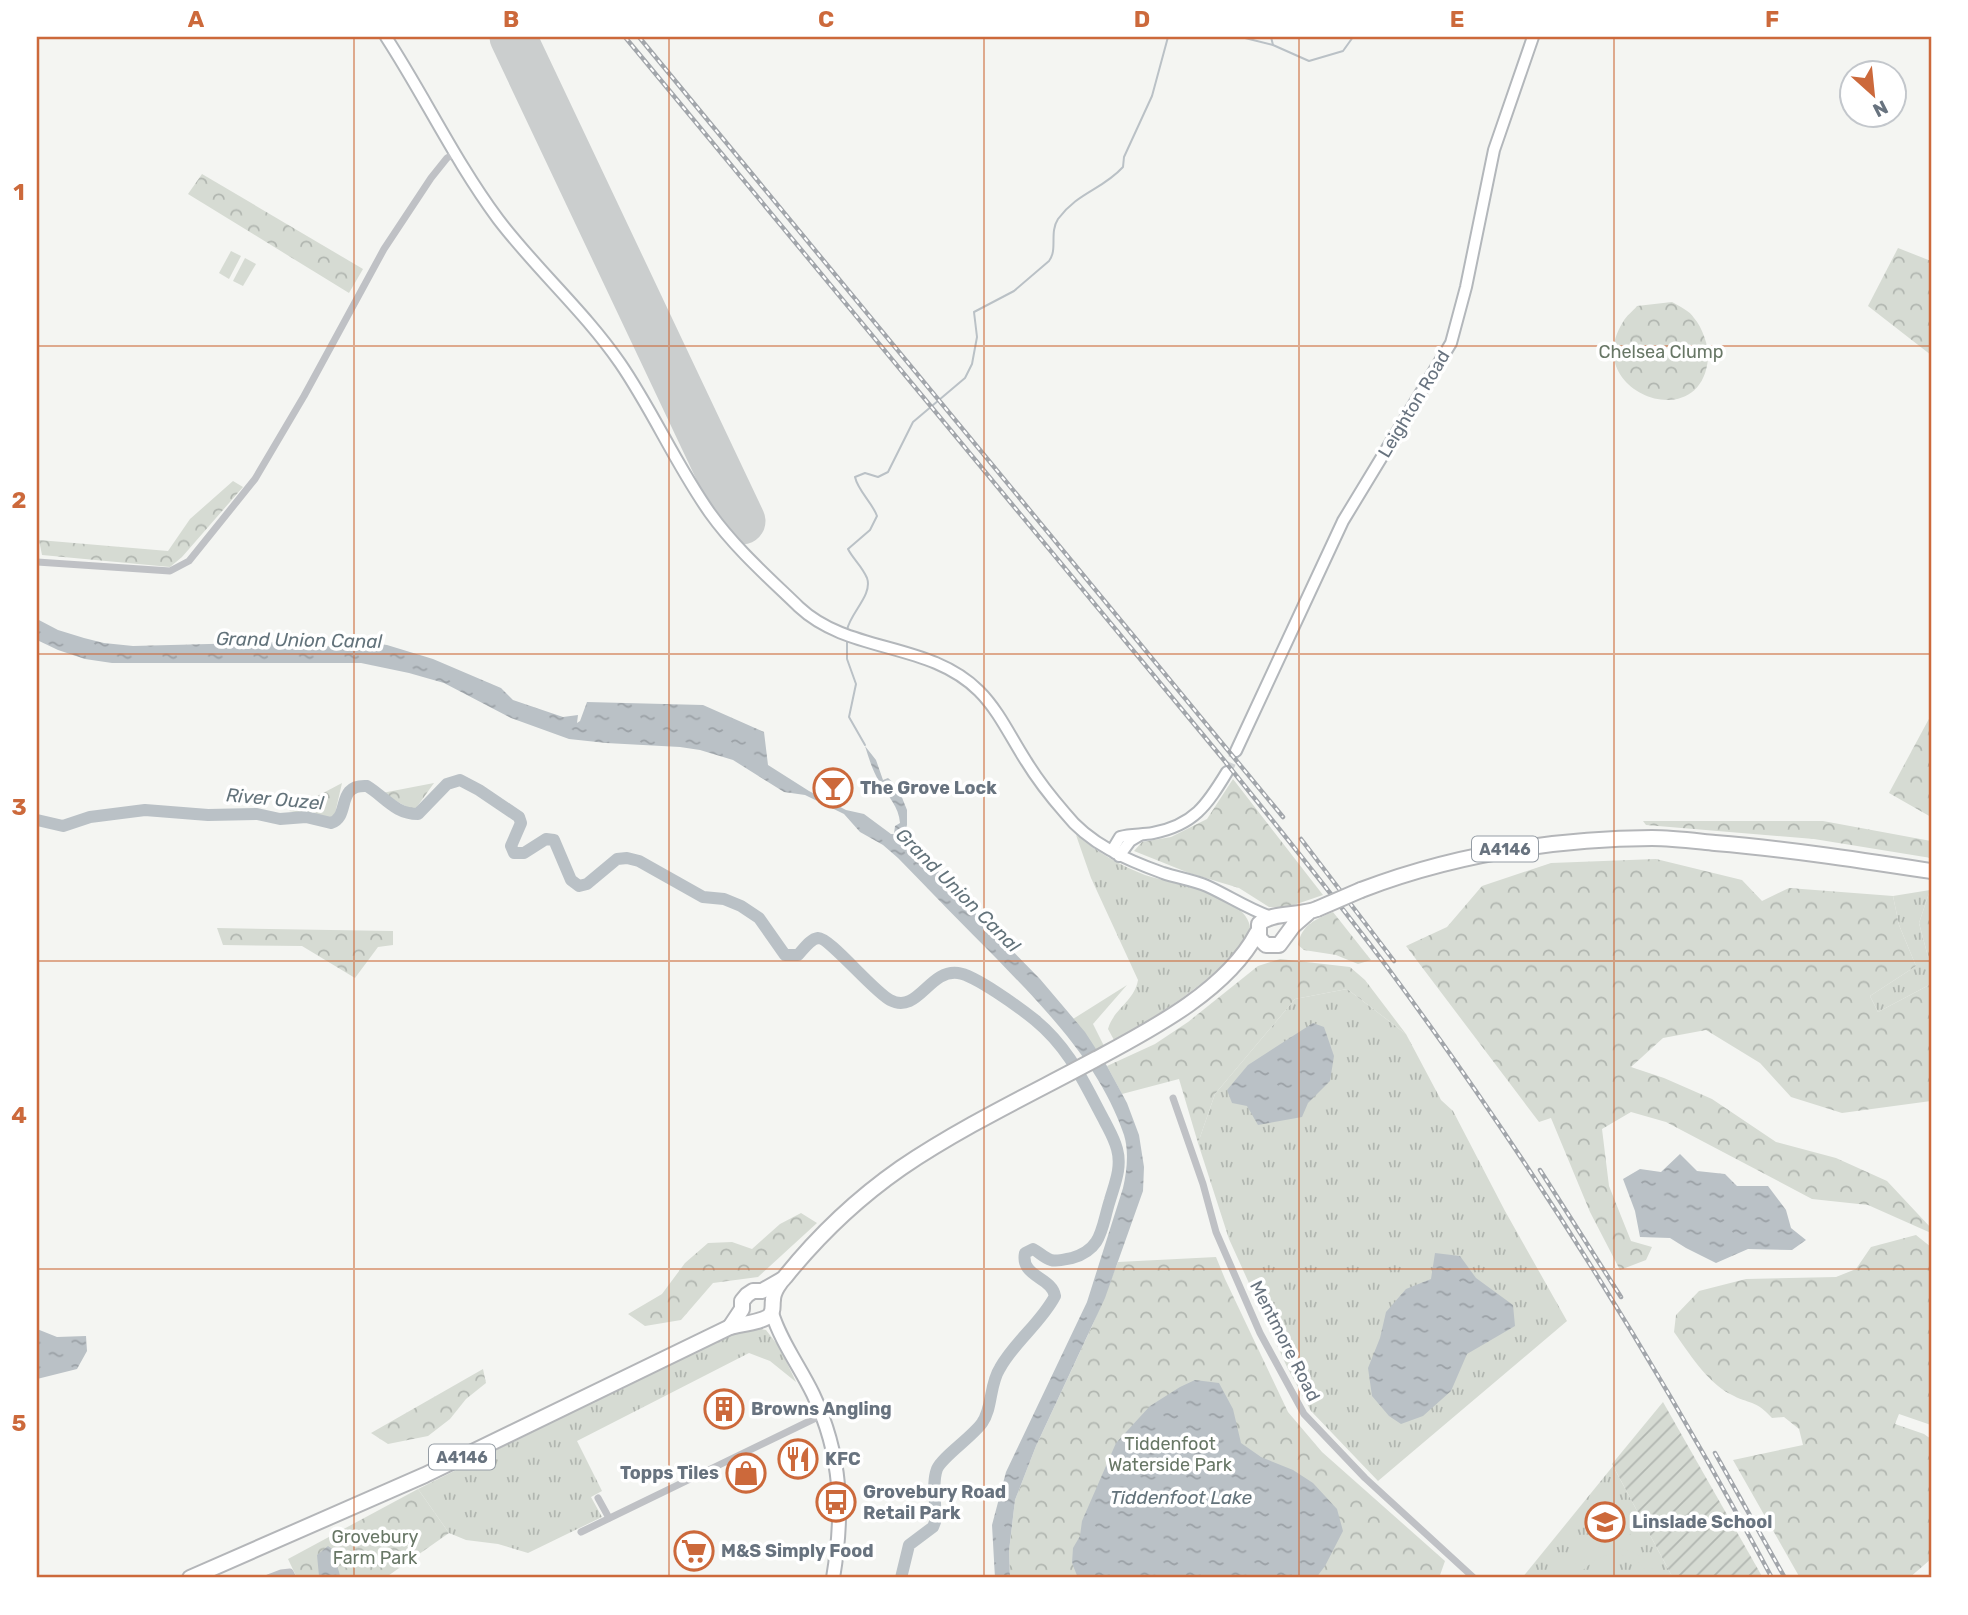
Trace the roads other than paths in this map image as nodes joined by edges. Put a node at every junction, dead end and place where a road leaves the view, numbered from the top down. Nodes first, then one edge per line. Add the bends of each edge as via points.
1 (386, 37) edge
2 (1533, 37) edge
3 (454, 154) junction
4 (37, 562) edge
5 (1236, 751) tunnel mouth
6 (1227, 772) tunnel mouth
7 (1140, 835) junction
8 (1088, 836) junction
9 (1120, 837) junction
10 (1117, 854) junction
11 (1931, 871) edge
12 (1245, 907) junction
13 (1313, 911) junction
14 (1274, 917) junction
15 (1257, 931) junction
16 (1287, 934) junction
17 (1271, 947) junction
18 (1242, 957) junction
19 (1173, 1098) dead end
20 (742, 1309) junction
21 (764, 1309) junction
22 (730, 1327) junction
23 (822, 1415) junction
24 (598, 1498) dead end
25 (609, 1518) junction
26 (581, 1532) dead end
27 (190, 1578) edge
28 (268, 1578) edge
29 (293, 1578) edge
30 (833, 1578) edge
31 (1474, 1578) edge

1 - 3 main road
2 - 5 main road, Leighton Road via 1494,150 1451,343 1343,520
3 - 4 street via 431,178 384,250 259,474 188,561 170,571
3 - 8 main road via 500,222 619,362 689,481 748,559 799,607 830,628 854,639 902,650 964,678 993,707 1066,816
6 - 7 main road via 1199,813 1176,827
7 - 9 main road
7 - 10 main road
8 - 9 main road
8 - 10 main road
9 - 10 main road via 1114,847
10 - 12 main road via 1204,885
11 - 13 highway, A4146, bridge via 1800,851 1654,838 1558,842 1422,869
12 - 14 main road
12 - 15 main road
13 - 14 highway, A4146
13 - 16 highway, A4146
14 - 15 highway via 1262,920
14 - 16 highway via 1285,923
15 - 17 highway
15 - 18 highway, A4146
16 - 17 highway via 1282,943
17 - 18 highway, A4146
18 - 21 highway, A4146 via 1196,997 1131,1040 958,1132 900,1169 815,1243
19 - 31 street, Mentmore Road via 1216,1232 1260,1334 1304,1414 1365,1478
20 - 21 highway via 746,1316
20 - 21 highway, A4146 via 742,1301 753,1291
20 - 22 highway, A4146
21 - 22 highway, A4146
21 - 23 main road
22 - 27 highway, A4146 via 425,1475
23 - 25 street
23 - 30 main road via 839,1482
24 - 25 street
25 - 26 street
28 - 29 street via 290,1572

